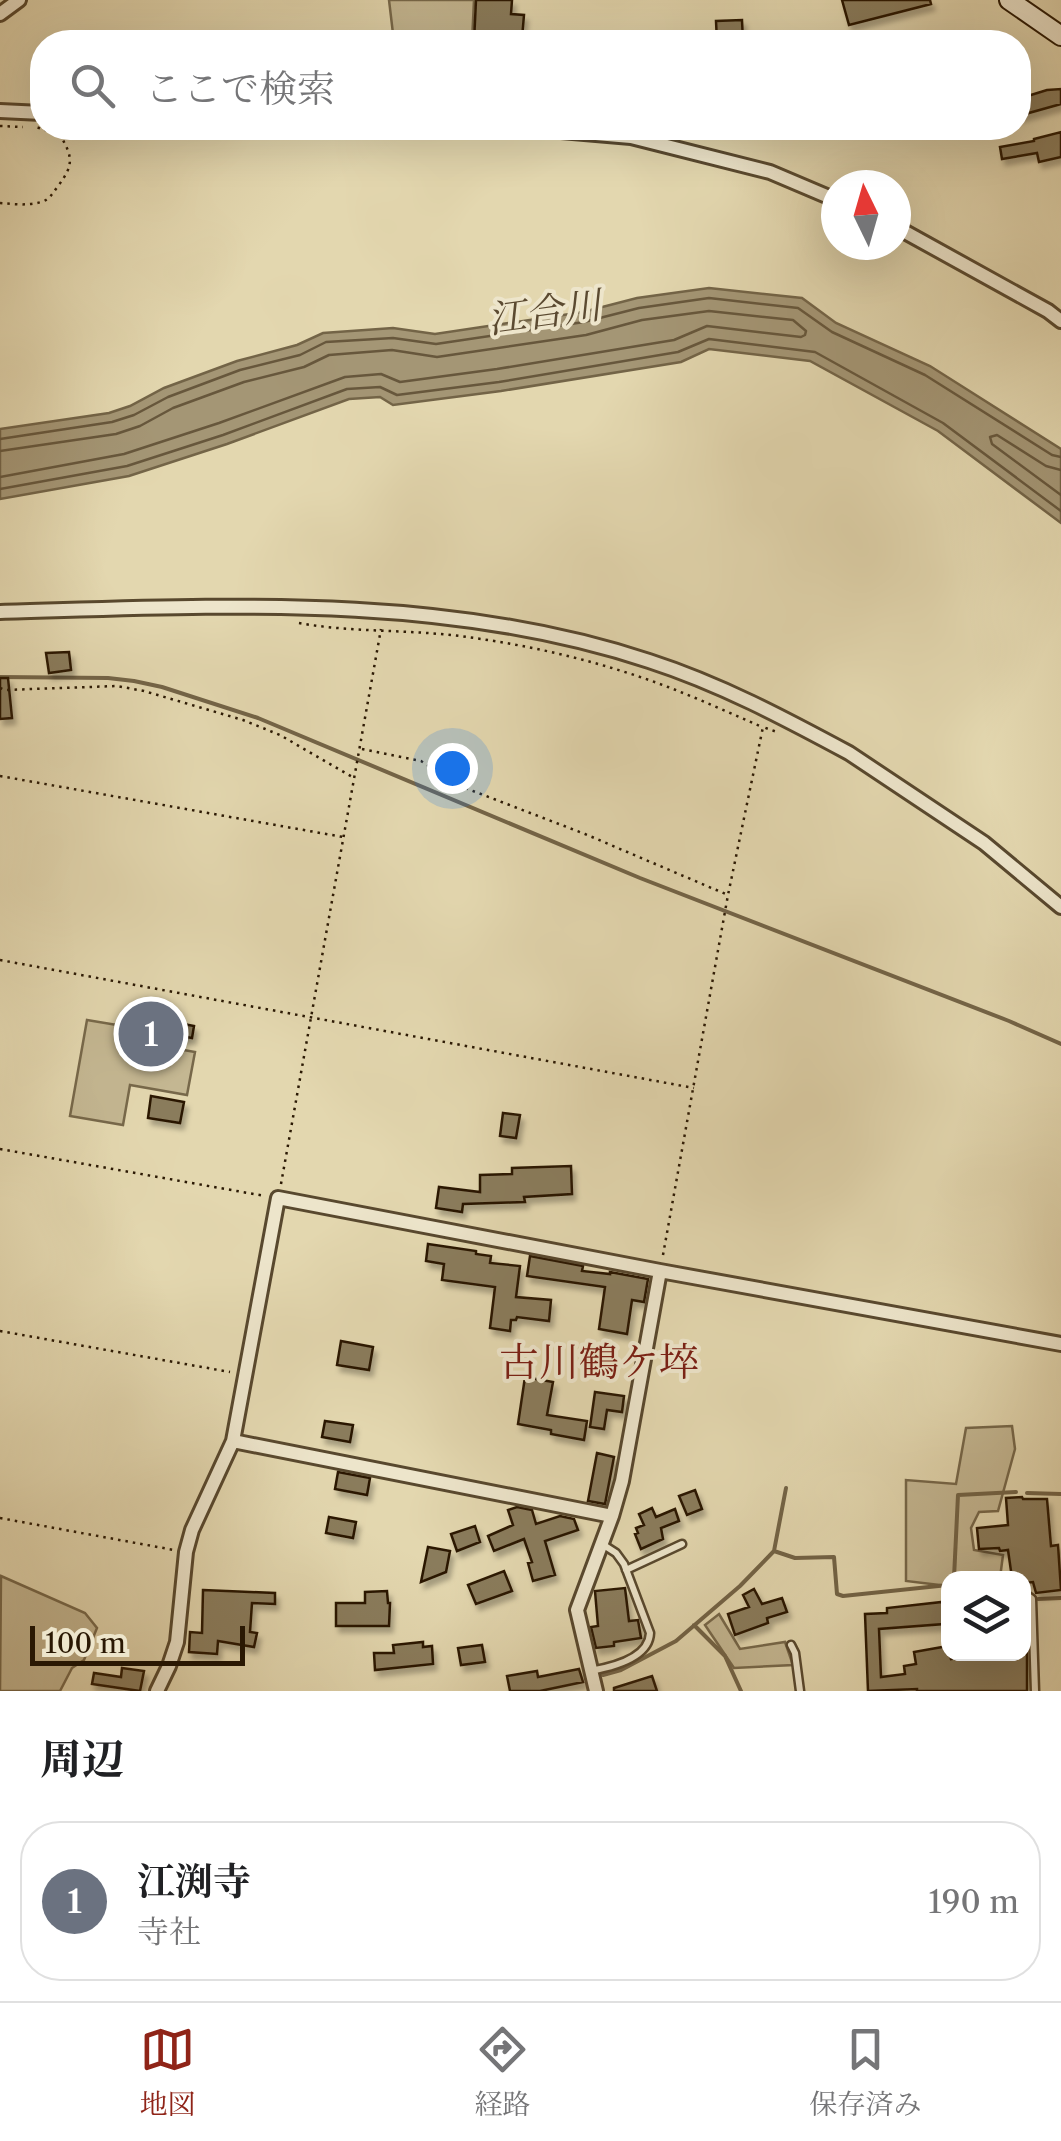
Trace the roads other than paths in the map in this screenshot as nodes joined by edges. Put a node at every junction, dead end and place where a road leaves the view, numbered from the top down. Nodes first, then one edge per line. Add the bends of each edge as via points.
1 (19, 0) edge
2 (1009, 0) edge
3 (0, 14) edge
4 (1061, 36) edge
5 (0, 111) edge
6 (30, 112) edge
7 (643, 140) edge
8 (821, 194) edge
9 (911, 235) edge
10 (1061, 321) edge
11 (0, 612) edge
12 (1061, 906) edge
13 (660, 1271) junction
14 (1061, 1344) edge
15 (233, 1441) junction
16 (612, 1516) junction
17 (601, 1543) junction
18 (682, 1544) dead end
19 (626, 1570) junction
20 (1031, 1599) edge
21 (790, 1645) dead end
22 (590, 1671) junction
23 (157, 1691) edge
24 (596, 1691) edge
25 (800, 1691) edge
26 (1035, 1691) edge

1 - 3 street
2 - 4 street
5 - 6 street
7 - 8 street via 770,172
9 - 10 street
11 - 12 street via 385,610 564,636 719,686 839,748 984,843
13 - 14 street
13 - 15 street via 278,1198
13 - 16 street
15 - 16 street
15 - 23 street via 192,1530 177,1642
16 - 17 street
17 - 19 lane
17 - 22 street via 577,1610
18 - 19 lane
19 - 22 lane via 650,1644
20 - 26 lane
21 - 25 lane
22 - 24 street

